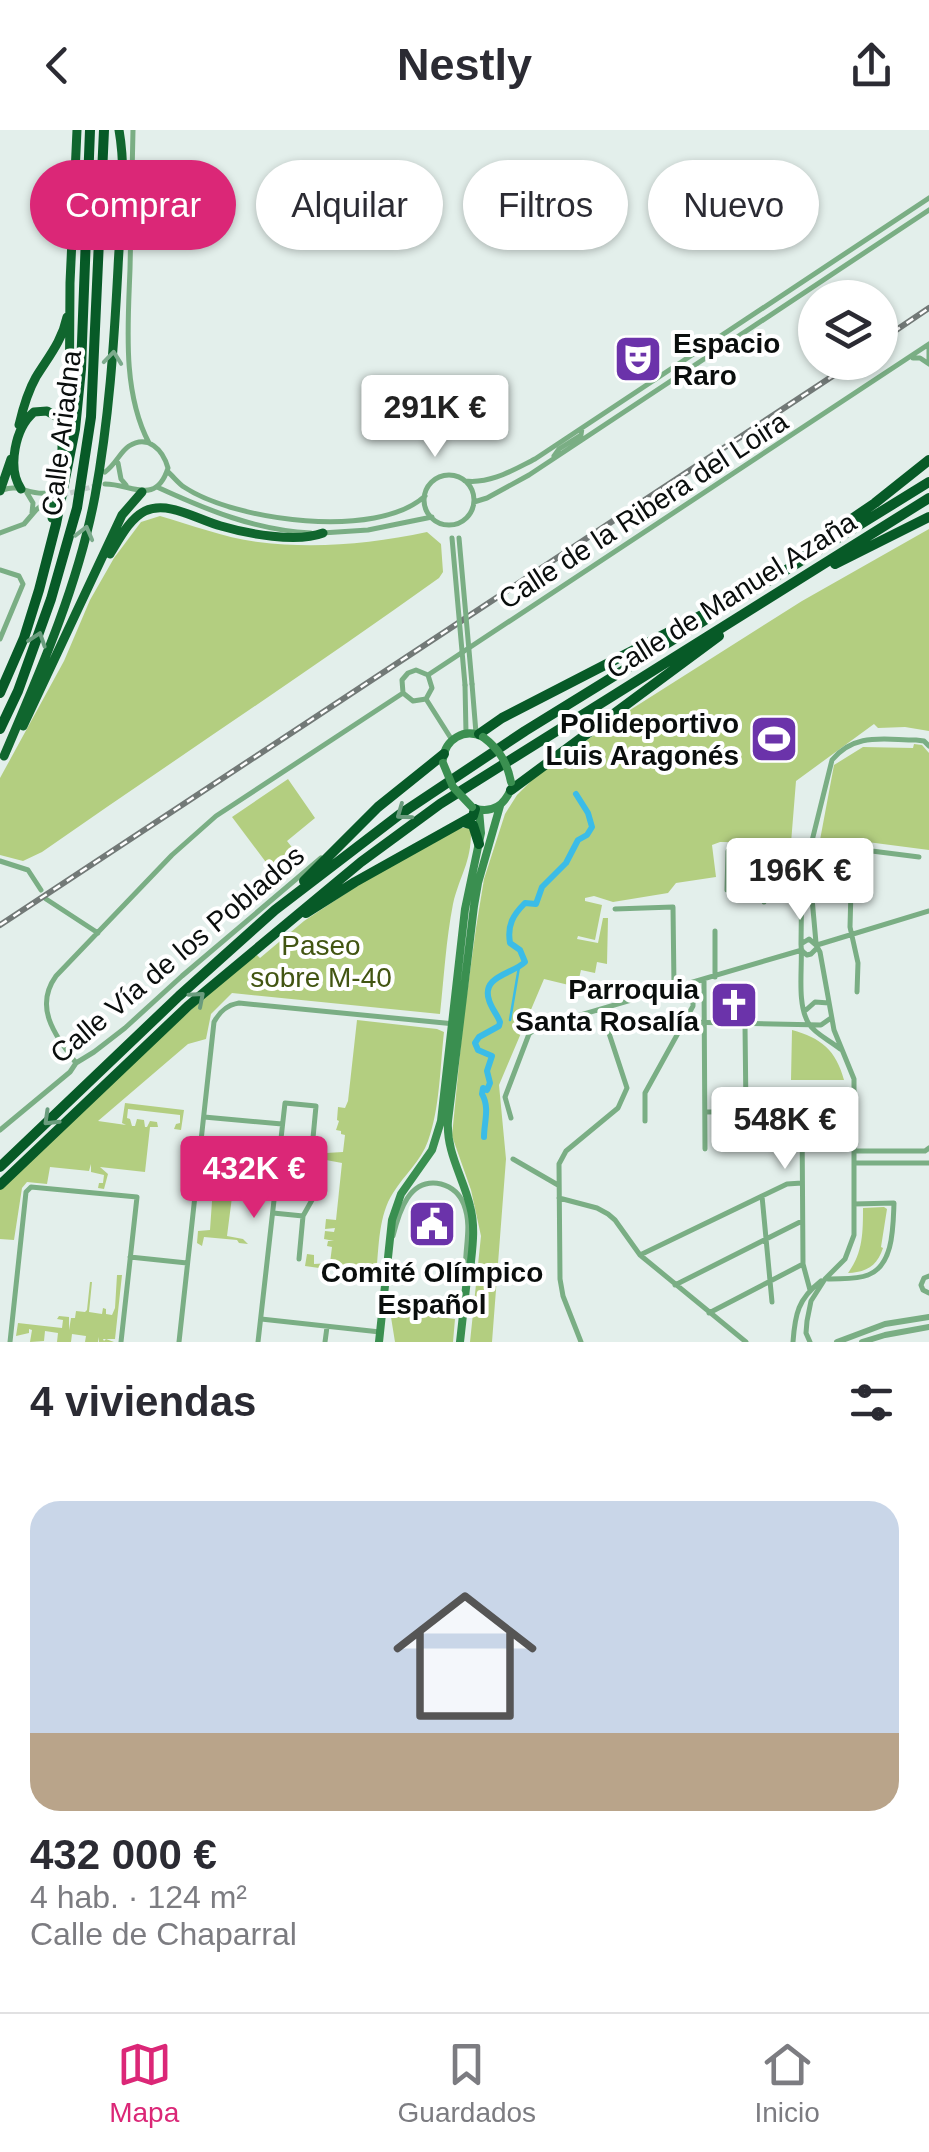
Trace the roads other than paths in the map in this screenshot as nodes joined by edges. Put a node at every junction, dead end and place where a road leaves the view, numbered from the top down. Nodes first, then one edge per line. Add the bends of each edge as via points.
1 (74, 130) edge
2 (90, 130) edge
3 (104, 130) edge
4 (119, 130) edge
5 (134, 130) edge
6 (929, 198) edge
7 (929, 210) edge
8 (70, 294) junction
9 (929, 346) edge
10 (910, 357) junction
11 (929, 361) edge
12 (582, 428) junction
13 (149, 443) junction
14 (69, 456) junction
15 (553, 459) junction
16 (119, 460) junction
17 (929, 460) edge
18 (167, 471) junction
19 (105, 472) dead end
20 (466, 480) junction
21 (929, 482) edge
22 (105, 484) tunnel mouth
23 (127, 486) junction
24 (157, 487) junction
25 (0, 491) edge
26 (24, 491) junction
27 (142, 492) junction
28 (48, 493) dead end
29 (425, 496) junction
30 (929, 498) edge
31 (46, 502) dead end
32 (474, 502) junction
33 (32, 515) junction
34 (929, 516) edge
35 (432, 518) junction
36 (460, 522) junction
37 (0, 523) edge
38 (446, 524) junction
39 (11, 528) junction
40 (0, 533) edge
41 (323, 533) junction
42 (455, 538) junction
43 (0, 570) edge
44 (91, 581) junction
45 (766, 583) junction
46 (39, 590) junction
47 (748, 610) junction
48 (0, 639) edge
49 (428, 675) junction
50 (468, 684) junction
51 (403, 693) junction
52 (0, 694) edge
53 (426, 699) junction
54 (0, 729) edge
55 (466, 733) junction
56 (479, 735) junction
57 (452, 740) junction
58 (929, 746) edge
59 (2, 759) edge
60 (443, 759) junction
61 (511, 786) junction
62 (500, 806) junction
63 (378, 807) junction
64 (476, 809) junction
65 (462, 822) junction
66 (479, 844) junction
67 (808, 858) junction
68 (918, 858) dead end
69 (0, 861) edge
70 (802, 880) junction
71 (41, 890) dead end
72 (763, 890) junction
73 (46, 899) dead end
74 (764, 902) dead end
75 (615, 909) dead end
76 (275, 910) junction
77 (929, 911) edge
78 (283, 925) junction
79 (715, 931) dead end
80 (98, 933) junction
81 (852, 934) junction
82 (816, 946) junction
83 (802, 948) junction
84 (715, 977) junction
85 (704, 980) junction
86 (674, 987) junction
87 (857, 992) dead end
88 (694, 996) dead end
89 (829, 1003) junction
90 (601, 1010) junction
91 (805, 1013) junction
92 (832, 1018) junction
93 (684, 1022) junction
94 (703, 1023) junction
95 (454, 1024) junction
96 (745, 1024) junction
97 (809, 1025) junction
98 (842, 1050) junction
99 (76, 1063) junction
100 (705, 1112) junction
101 (746, 1112) junction
102 (204, 1117) junction
103 (511, 1118) dead end
104 (645, 1122) dead end
105 (282, 1124) junction
106 (0, 1130) edge
107 (313, 1138) dead end
108 (929, 1148) edge
109 (705, 1149) dead end
110 (854, 1151) junction
111 (318, 1158) dead end
112 (513, 1159) dead end
113 (854, 1163) junction
114 (929, 1163) edge
115 (0, 1167) edge
116 (802, 1183) junction
117 (0, 1185) edge
118 (558, 1185) junction
119 (762, 1196) junction
120 (559, 1198) junction
121 (854, 1204) junction
122 (273, 1213) junction
123 (303, 1216) junction
124 (802, 1221) junction
125 (766, 1239) junction
126 (389, 1255) junction
127 (640, 1255) junction
128 (130, 1257) junction
129 (299, 1259) dead end
130 (188, 1263) junction
131 (803, 1264) junction
132 (831, 1273) junction
133 (929, 1276) edge
134 (467, 1279) junction
135 (825, 1279) junction
136 (770, 1280) junction
137 (676, 1285) junction
138 (810, 1290) junction
139 (929, 1293) edge
140 (772, 1302) dead end
141 (709, 1313) junction
142 (929, 1317) edge
143 (261, 1320) junction
144 (929, 1326) edge
145 (327, 1327) junction
146 (380, 1337) edge
147 (10, 1342) edge
148 (121, 1342) edge
149 (179, 1342) edge
150 (258, 1342) edge
151 (325, 1342) edge
152 (460, 1342) edge
153 (581, 1342) edge
154 (746, 1342) edge
155 (793, 1342) edge
156 (810, 1342) edge
157 (837, 1342) edge
158 (862, 1342) edge

1 - 8 highway
2 - 14 highway, Calle Ariadna via 81,369
54 -> 3 highway, Calle Ariadna via 52,599 79,494 91,418
59 -> 4 highway via 65,606 95,498 116,335
5 - 13 street via 130,362 136,412
6 - 12 street
7 - 15 street
8 - 14 highway
8 - 25 highway via 63,334 35,379
9 - 10 street, Calle de la Ribera del Loira
9 - 11 street
10 - 11 street
10 - 49 street, Calle de la Ribera del Loira
12 - 15 street
12 - 20 street via 518,468
13 - 16 street via 130,445
13 - 18 street via 160,450
14 - 46 highway, Calle Ariadna
15 - 32 street
16 - 19 street
16 - 23 street
17 - 45 highway
18 - 24 street
18 - 29 street via 212,500 297,521 374,518
20 - 29 street via 438,477
20 - 32 street
21 - 45 highway, Calle de Manuel Azaña
22 - 23 street
23 - 27 street
24 - 27 street
24 - 41 street via 224,516
25 - 26 street
26 - 28 street
26 - 33 street via 33,502
26 - 46 highway via 14,466 21,430 34,412 50,412 60,422 62,452
27 - 44 highway via 122,516
29 - 35 street
30 - 47 highway, Calle de Manuel Azaña
31 - 33 street
32 - 36 street
33 - 39 street
34 - 47 highway
35 - 38 street
35 - 41 street
36 - 38 street
36 - 42 street
37 - 39 street
38 - 42 street
39 - 40 street
41 - 44 highway via 258,534 155,508 131,523
42 - 50 street, bridge
43 - 48 street via 22,578
44 - 59 highway
45 - 56 highway
45 -> 76 highway, Calle de Manuel Azaña via 461,773
46 - 52 highway, Calle Ariadna
47 - 61 highway
47 - 78 highway, Calle de Manuel Azaña via 440,804
49 - 51 street via 408,673
49 - 53 street via 432,688
50 - 55 street
50 - 56 street
51 - 53 street via 413,701
51 - 80 street via 216,816
53 - 57 street
55 - 56 main road
55 - 57 main road
56 - 61 main road, bridge via 502,756
57 - 60 main road
58 - 67 street via 861,739 838,754
60 - 63 highway
60 - 64 main road, bridge via 453,787
61 - 62 main road
62 - 64 main road
62 - 95 main road via 477,886
63 - 76 highway
63 - 99 street, Calle Vía de los Poblados
64 - 65 highway
64 - 66 main road
65 - 66 highway via 473,825
65 - 78 highway
66 - 95 main road
67 - 70 street
67 - 72 street via 728,851 727,890
67 - 82 street
68 - 81 street via 852,853
69 - 71 street via 24,868
70 - 72 street via 774,880
70 - 83 street
72 - 74 street
73 - 80 street
75 - 86 street via 673,907
76 -> 115 highway, Calle de Manuel Azaña
77 - 81 street
117 -> 78 highway, Calle de Manuel Azaña
79 - 84 street
80 - 99 street via 47,994 52,1030
81 - 82 street
81 - 87 street
82 - 83 street via 809,939
82 - 83 street via 809,955
82 - 89 street
83 - 84 street
83 - 91 street
84 - 85 street
85 - 86 street
85 - 94 street
86 - 90 street
88 - 93 street
89 - 91 street via 814,1002
89 - 92 street
90 - 103 street via 529,1034 505,1098
90 - 118 street via 626,1088 618,1108 566,1151
91 - 97 street
92 - 97 street
92 - 98 street
93 - 94 street
93 - 104 street via 645,1092
94 - 96 street
94 - 100 street
95 - 102 street via 239,1003 214,1022
95 - 126 main road via 441,1121 432,1150 401,1194
95 - 134 main road via 447,1136 473,1221
96 - 97 street
96 - 101 street
97 - 98 street
98 - 110 street via 854,1079
99 - 106 street, Calle Vía de los Poblados
100 - 101 street
100 - 109 street
101 - 116 street via 800,1114
102 - 105 street
102 - 130 street
105 - 107 street via 285,1103 316,1106
105 - 122 street
108 - 110 street
110 - 113 street
111 - 123 street
112 - 118 street
113 - 114 street
113 - 121 street
116 - 119 street
116 - 124 street
118 - 120 street
119 - 125 street
119 - 127 street
120 - 127 street via 608,1214
120 - 153 street via 560,1279
121 - 132 street via 852,1243
121 - 135 street via 894,1203 886,1258 871,1274
122 - 123 street
122 - 143 street
123 - 129 street
124 - 125 street
124 - 131 street
125 - 136 street
125 - 137 street
126 - 134 street via 410,1194 424,1184 445,1185 466,1208
126 - 146 main road
127 - 137 street
128 - 130 street
128 - 147 street via 137,1197 31,1188
128 - 148 street
130 - 149 street
131 - 136 street
131 - 138 street
132 - 135 street
132 - 138 street
133 - 139 street via 921,1285
134 - 152 main road
135 - 156 street via 808,1310
136 - 140 street
136 - 141 street
137 - 141 street
138 - 155 street via 798,1310
141 - 154 street
142 - 157 street
143 - 145 street
143 - 150 street
144 - 158 street
145 - 146 street
145 - 151 street

